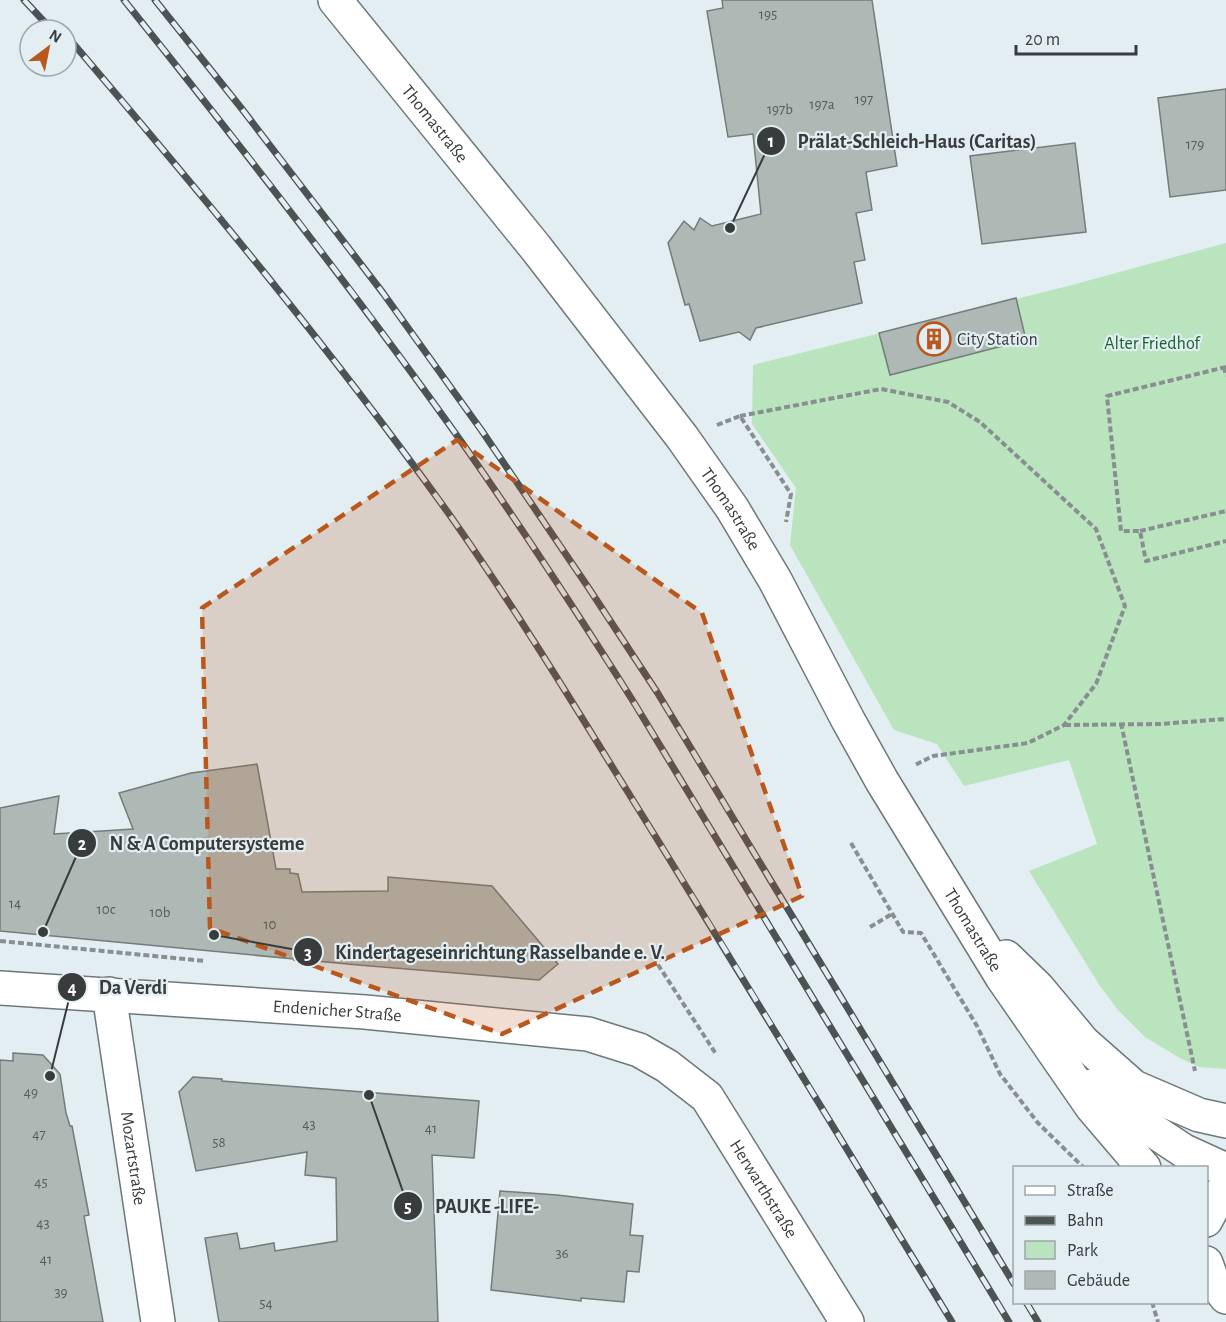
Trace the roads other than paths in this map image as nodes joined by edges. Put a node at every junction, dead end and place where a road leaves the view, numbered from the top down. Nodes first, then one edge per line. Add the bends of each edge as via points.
1 (335, 0) edge
2 (970, 922) junction
3 (0, 988) edge
4 (109, 994) junction
5 (1062, 1063) junction
6 (668, 1066) joint
7 (1226, 1121) edge
8 (1143, 1166) edge
9 (1226, 1170) edge
10 (1226, 1189) edge
11 (1208, 1216) edge
12 (1208, 1269) edge
13 (1226, 1297) edge
14 (158, 1322) edge
15 (847, 1322) edge

1 - 2 street, Thomastraße via 536,248 732,508 775,580 882,781
2 - 5 street, Thomastraße via 1002,977
2 - 7 street via 1038,988 1083,1042 1134,1087 1199,1115
3 - 4 street, Endenicher Straße
4 - 6 street, Endenicher Straße via 365,1012 588,1034 639,1050
4 - 14 street, Mozartstraße
5 - 8 street, Thomastraße via 1092,1107
5 - 9 street, Thomastraße via 1184,1151
6 - 15 street, Herwarthstraße via 707,1097
10 - 11 street
12 - 13 street

